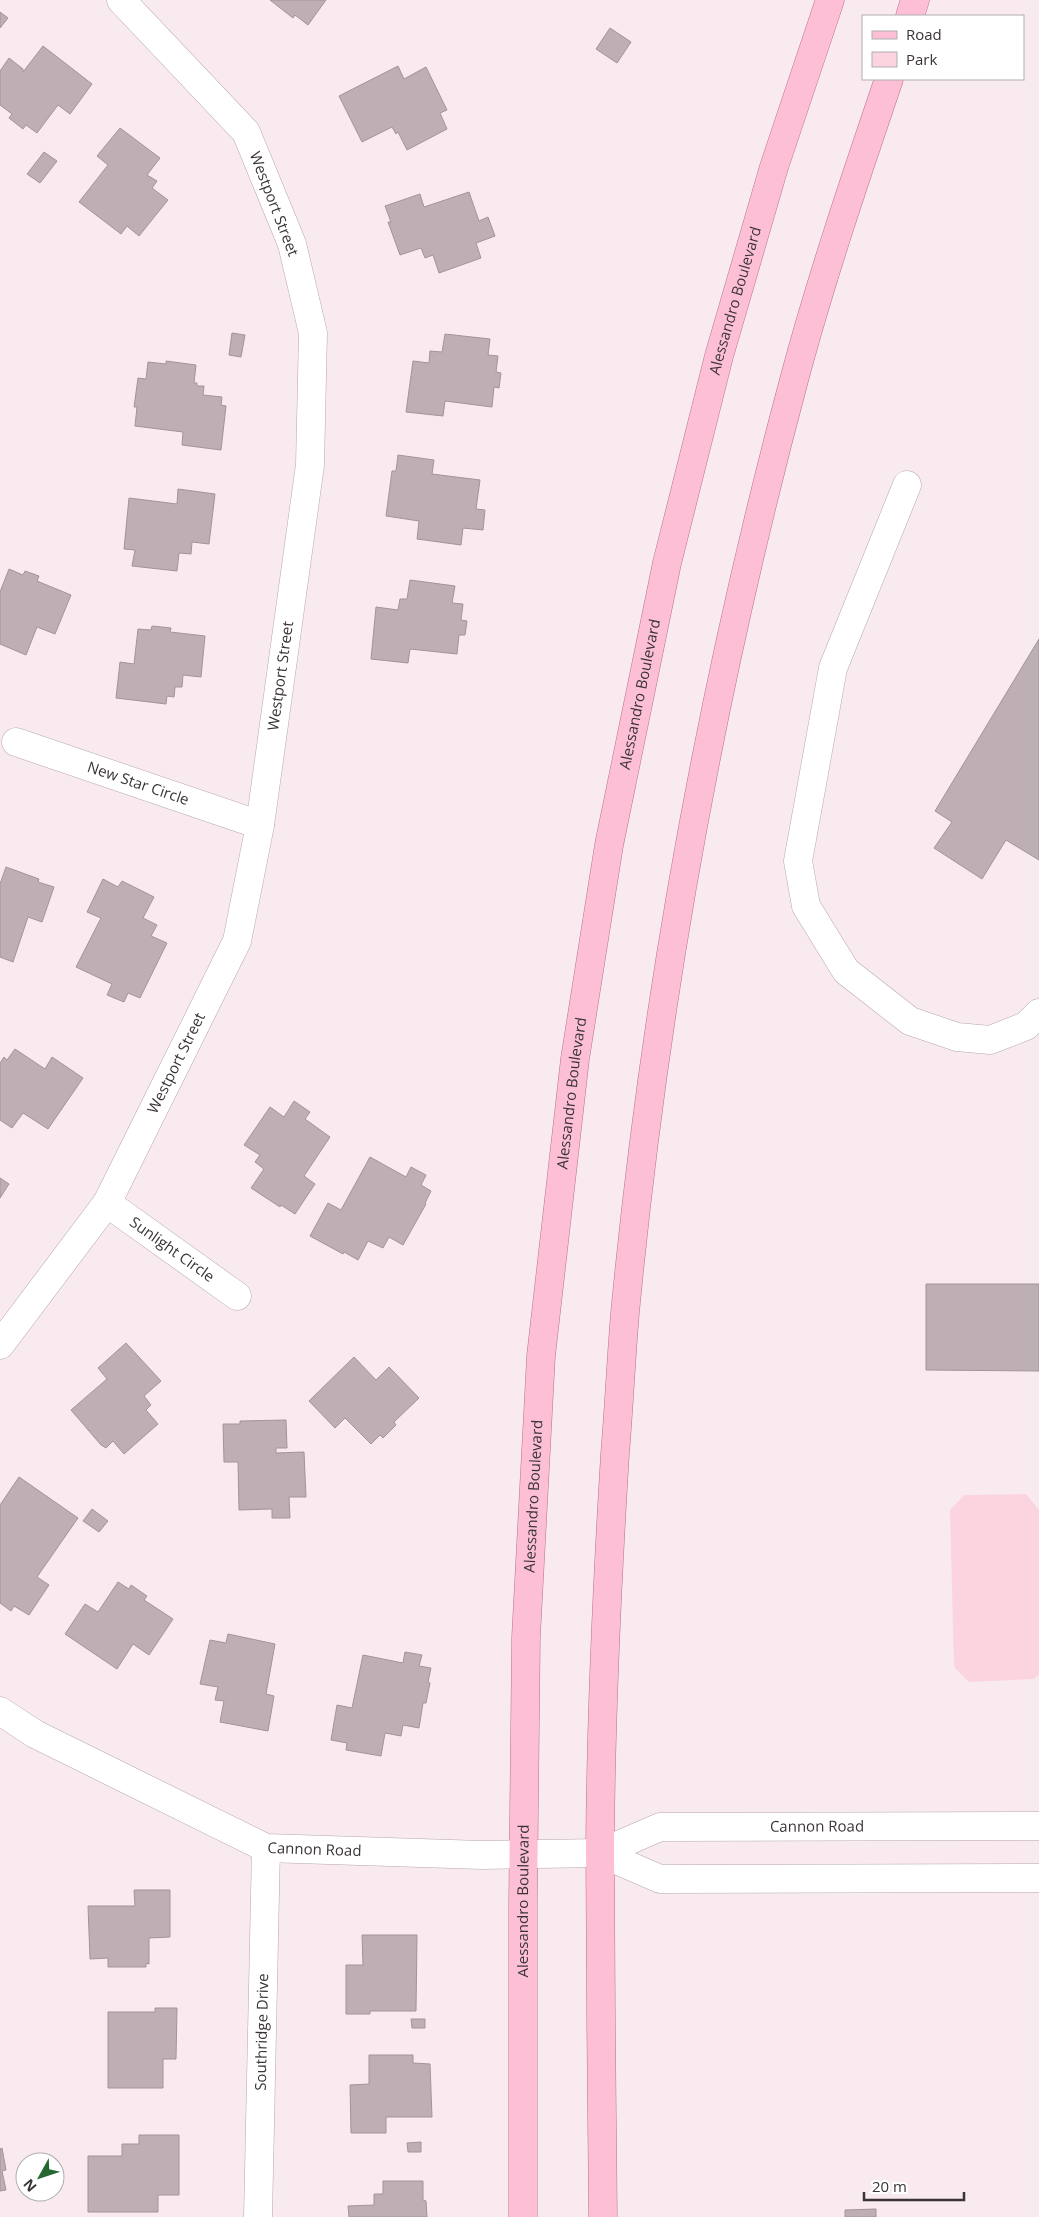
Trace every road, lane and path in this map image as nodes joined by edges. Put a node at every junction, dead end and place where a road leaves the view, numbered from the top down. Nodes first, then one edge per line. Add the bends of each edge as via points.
1 (121, 0) edge
2 (830, 0) edge
3 (915, 0) edge
4 (910, 15) edge
5 (888, 80) edge
6 (908, 485) dead end
7 (16, 742) dead end
8 (260, 825) junction
9 (1039, 1013) edge
10 (107, 1203) junction
11 (237, 1296) dead end
12 (0, 1345) edge
13 (0, 1711) edge
14 (1039, 1826) edge
15 (266, 1848) junction
16 (600, 1853) junction
17 (523, 1855) junction
18 (1039, 1878) edge
19 (258, 2217) edge
20 (523, 2217) edge
21 (603, 2217) edge

1 - 8 street, Westport Street via 246,132 292,244 313,333 310,464
2 - 17 main road, Alessandro Boulevard via 774,167 719,356 667,563 607,855 575,1059 541,1356 526,1637
3 - 4 main road
5 - 16 main road via 798,366 756,528 684,872 650,1080 624,1317 608,1574
6 - 9 street via 833,668 798,861 806,906 846,971 910,1021 957,1037 990,1040 1026,1026
7 - 8 street, New Star Circle
8 - 10 street, Westport Street via 237,941
10 - 11 street, Sunlight Circle
10 - 12 street, Westport Street
13 - 15 street, Cannon Road via 36,1734
14 - 16 street, Cannon Road via 660,1827
15 - 17 street, Cannon Road
15 - 19 street, Southridge Drive
16 - 17 street, Cannon Road
16 - 18 street, Cannon Road via 660,1880
16 - 21 main road
17 - 20 main road, Alessandro Boulevard

